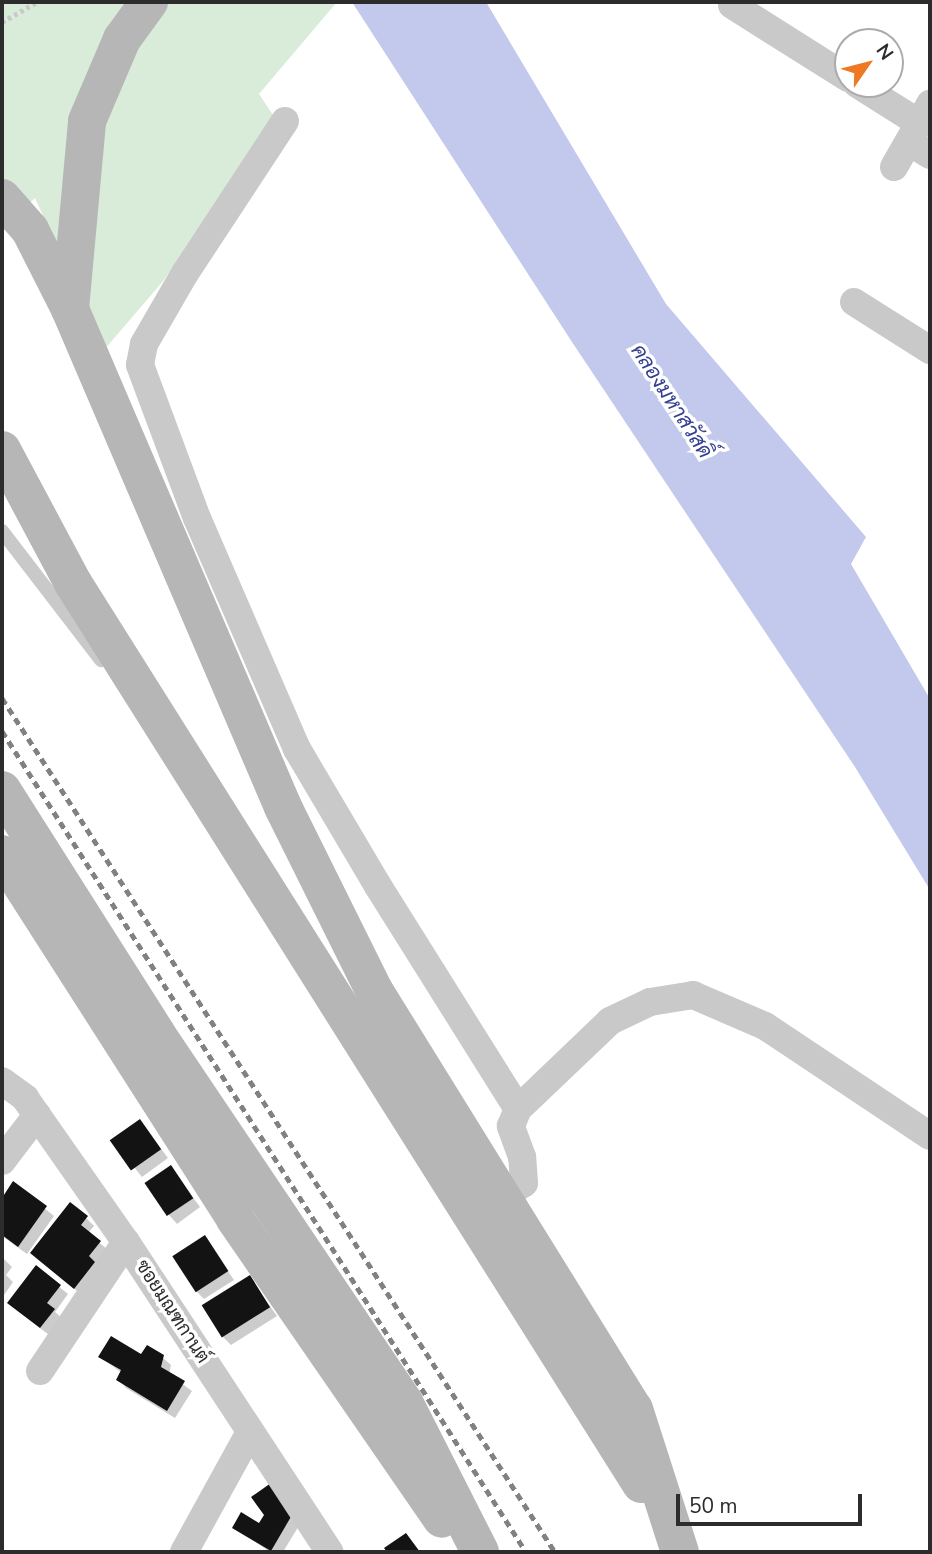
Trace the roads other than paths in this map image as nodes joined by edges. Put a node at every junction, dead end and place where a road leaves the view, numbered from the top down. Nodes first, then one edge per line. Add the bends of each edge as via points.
1 (149, 2) edge
2 (732, 5) dead end
3 (834, 69) edge
4 (876, 98) edge
5 (285, 121) dead end
6 (922, 131) edge
7 (894, 167) dead end
8 (2, 198) edge
9 (854, 302) dead end
10 (70, 309) junction
11 (930, 350) edge
12 (2, 450) edge
13 (2, 531) edge
14 (192, 771) junction
15 (2, 790) edge
16 (2, 854) edge
17 (2, 1081) edge
18 (518, 1109) junction
19 (37, 1115) junction
20 (930, 1136) edge
21 (2, 1161) edge
22 (502, 1198) junction
23 (126, 1242) junction
24 (40, 1371) dead end
25 (250, 1432) junction
26 (184, 1552) edge
27 (330, 1552) edge
28 (466, 1552) edge
29 (480, 1552) edge
30 (680, 1552) edge

1 - 10 main road via 122,39 87,121
2 - 3 street
4 - 6 street
5 - 18 street via 185,273 144,344 140,365 197,518 297,749
6 - 7 street
8 - 10 main road via 30,230
9 - 11 street
10 - 22 main road via 283,807 375,992
12 - 14 main road via 73,583
13 - 14 lane
14 - 30 main road via 610,1430
15 - 29 main road via 156,1033 404,1402
16 - 28 main road via 235,1219
17 - 19 street, ซอยมณฑกานต์ via 25,1098
18 - 20 street via 610,1021 650,1002 692,995 765,1026
18 - 22 street via 511,1126 522,1157 524,1183
19 - 21 street
19 - 23 street, ซอยมณฑกานต์
22 - 30 main road via 634,1409
23 - 24 street
23 - 25 street, ซอยมณฑกานต์
25 - 26 street
25 - 27 street, ซอยมณฑกานต์

